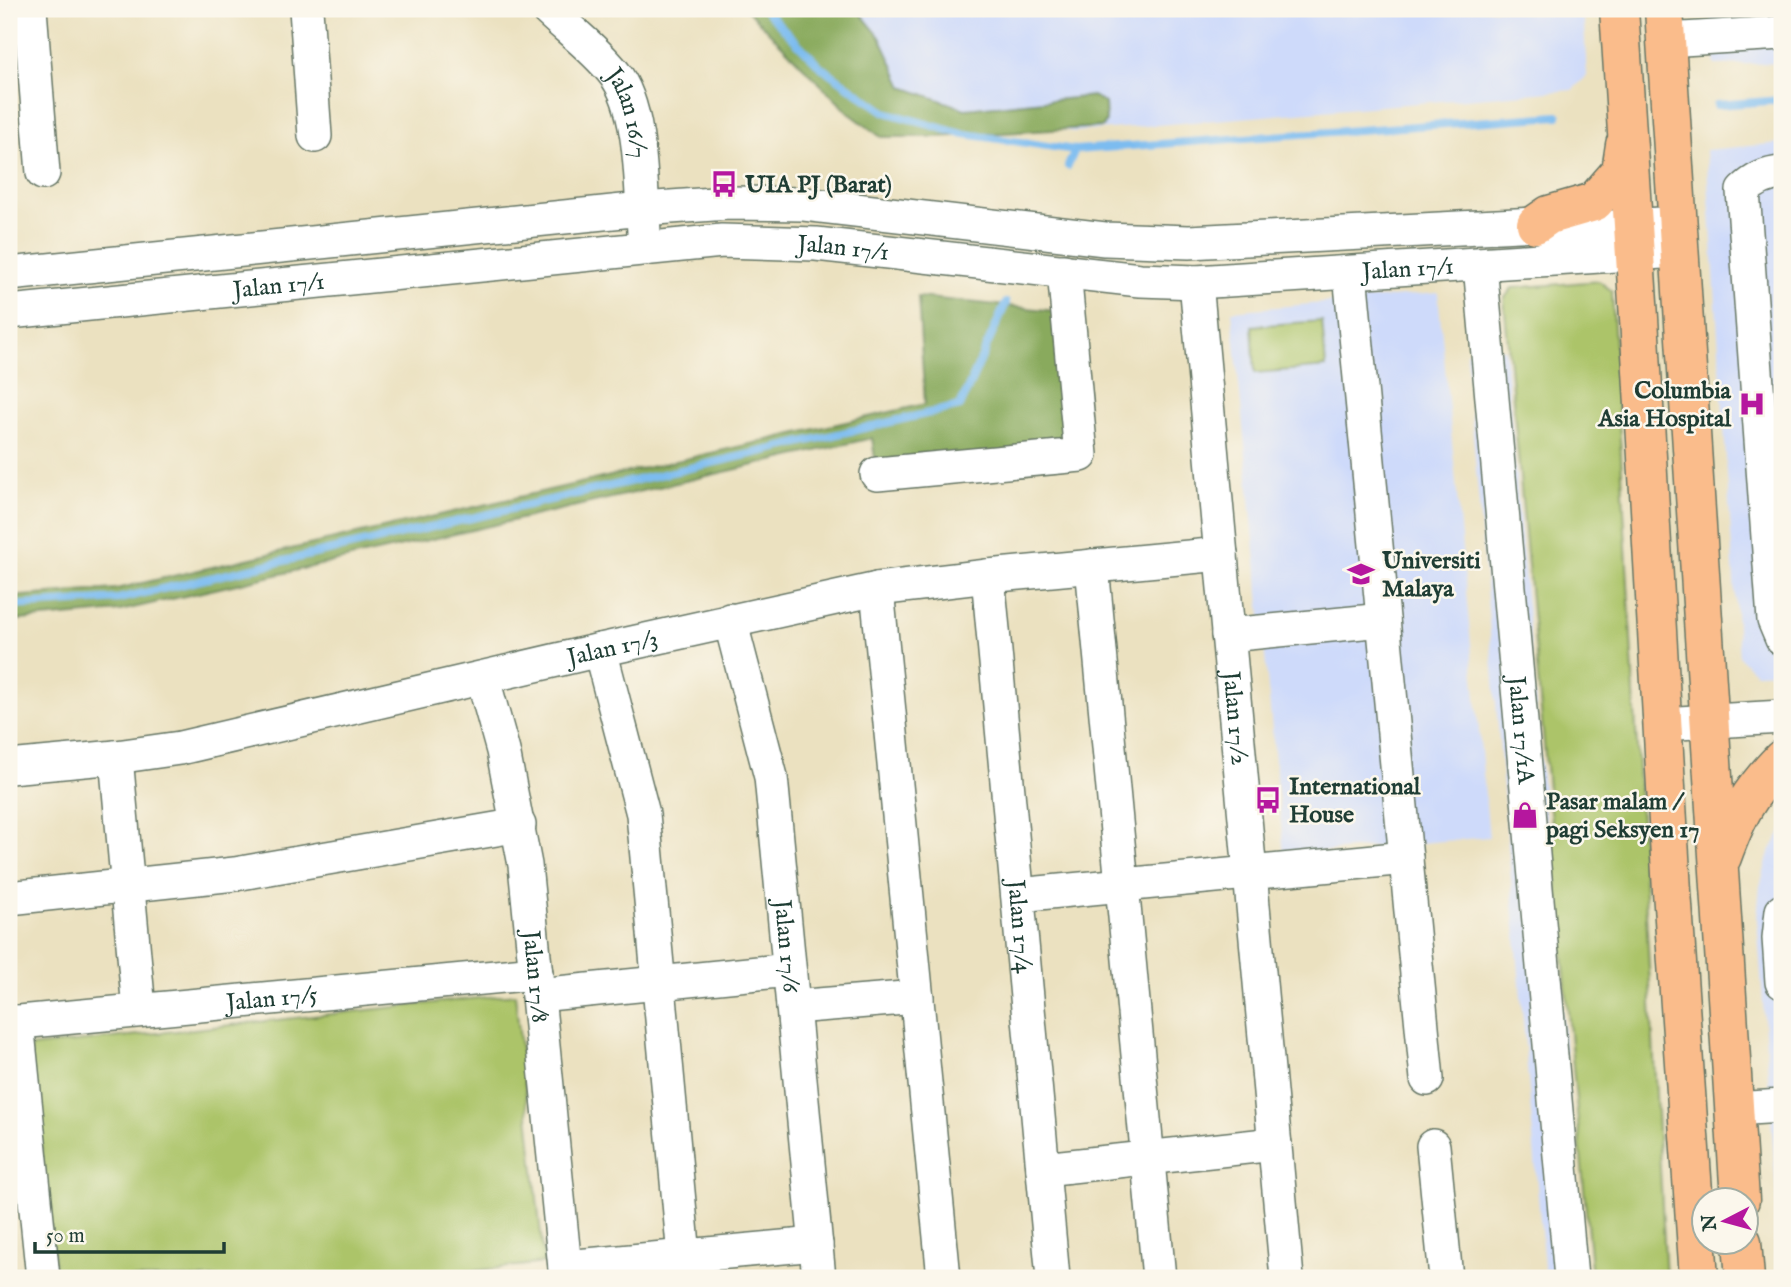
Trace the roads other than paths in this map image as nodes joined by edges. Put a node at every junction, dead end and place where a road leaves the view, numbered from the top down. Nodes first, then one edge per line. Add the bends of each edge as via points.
1 (30, 9) edge
2 (306, 9) edge
3 (547, 9) edge
4 (1619, 9) edge
5 (1734, 22) edge
6 (1665, 24) edge
7 (1782, 33) edge
8 (1627, 131) junction
9 (314, 136) dead end
10 (43, 173) dead end
11 (1782, 173) edge
12 (642, 209) junction
13 (1536, 224) junction
14 (1677, 237) junction
15 (1634, 240) junction
16 (645, 248) junction
17 (1480, 265) junction
18 (1064, 271) junction
19 (1350, 273) junction
20 (9, 274) edge
21 (1196, 282) junction
22 (9, 312) edge
23 (877, 474) dead end
24 (1221, 554) junction
25 (1092, 566) junction
26 (988, 576) junction
27 (877, 589) junction
28 (730, 620) junction
29 (1383, 620) junction
30 (1228, 635) junction
31 (1782, 639) edge
32 (600, 649) junction
33 (483, 679) junction
34 (1782, 717) edge
35 (1708, 722) junction
36 (1661, 724) junction
37 (116, 757) junction
38 (1782, 759) edge
39 (9, 767) edge
40 (519, 825) junction
41 (1406, 859) junction
42 (1718, 867) junction
43 (1251, 874) junction
44 (1122, 886) junction
45 (128, 887) junction
46 (1018, 895) junction
47 (9, 898) edge
48 (1782, 911) edge
49 (789, 970) junction
50 (1782, 982) edge
51 (659, 983) junction
52 (537, 984) junction
53 (917, 998) junction
54 (793, 1007) junction
55 (139, 1010) junction
56 (13, 1022) edge
57 (1427, 1079) dead end
58 (1782, 1106) edge
59 (1734, 1109) junction
60 (1275, 1144) junction
61 (1433, 1146) dead end
62 (1148, 1158) junction
63 (1043, 1169) junction
64 (1739, 1186) edge
65 (816, 1244) junction
66 (1743, 1256) edge
67 (685, 1267) edge
68 (565, 1273) edge
69 (43, 1278) edge
70 (819, 1278) edge
71 (944, 1278) edge
72 (1053, 1278) edge
73 (1159, 1278) edge
74 (1287, 1278) edge
75 (1446, 1278) edge
76 (1571, 1278) edge
77 (1699, 1278) edge
78 (1745, 1278) edge

1 - 10 street
2 - 9 street
3 - 12 street, Jalan 16/7 via 615,74 631,104
4 - 8 main road
5 - 6 street
5 - 7 street
6 - 14 main road
8 - 13 main road via 1621,171 1594,202 1549,215
8 - 15 main road
11 - 31 street via 1753,181 1742,191 1774,620
12 - 13 street, Jalan 17/1 via 804,204 1093,238 1189,242
12 - 16 street, Jalan 16/7
12 - 20 street, Jalan 17/1
13 - 15 street, Jalan 17/1 via 1550,231
14 - 15 street, Jalan 17/1
14 - 35 main road
15 - 17 street, Jalan 17/1
15 - 36 main road
16 - 18 street, Jalan 17/1 via 722,241 816,244
16 - 22 street, Jalan 17/1
17 - 19 street, Jalan 17/1
17 - 76 street, Jalan 17/1A
18 - 21 street, Jalan 17/1 via 1140,281
18 - 23 street via 1081,455
19 - 21 street, Jalan 17/1
19 - 29 street
21 - 24 street, Jalan 17/2
24 - 25 street, Jalan 17/3
24 - 30 street, Jalan 17/2
25 - 26 street, Jalan 17/3
25 - 44 street
26 - 27 street, Jalan 17/3
26 - 46 street, Jalan 17/4
27 - 28 street, Jalan 17/3
27 - 53 street
28 - 32 street, Jalan 17/3
28 - 49 street, Jalan 17/6 via 771,777
29 - 30 street
29 - 41 street
30 - 43 street, Jalan 17/2
32 - 33 street, Jalan 17/3
32 - 51 street via 643,814
33 - 37 street, Jalan 17/3 via 180,748
33 - 40 street, Jalan 17/8
34 - 35 street
35 - 36 street
35 - 42 main road
36 - 77 main road
37 - 39 street, Jalan 17/3
37 - 45 street
38 - 42 main road via 1750,794
40 - 45 street via 235,874
40 - 52 street, Jalan 17/8
41 - 43 street
41 - 57 street
42 - 59 main road
43 - 44 street
43 - 60 street, Jalan 17/2
44 - 46 street
44 - 62 street
45 - 47 street
45 - 55 street
46 - 63 street, Jalan 17/4
48 - 50 street
49 - 51 street, Jalan 17/5
49 - 54 street, Jalan 17/6
51 - 52 street, Jalan 17/5
51 - 67 street
52 - 55 street, Jalan 17/5
52 - 68 street, Jalan 17/8
53 - 54 street
53 - 71 street
54 - 65 street, Jalan 17/6
55 - 56 street, Jalan 17/5
56 - 69 street
58 - 59 street
59 - 64 main road
60 - 62 street
60 - 74 street, Jalan 17/2
61 - 75 street
62 - 63 street
62 - 73 street
63 - 72 street, Jalan 17/4
65 - 67 street
65 - 70 street, Jalan 17/6
66 - 78 main road
67 - 68 street

